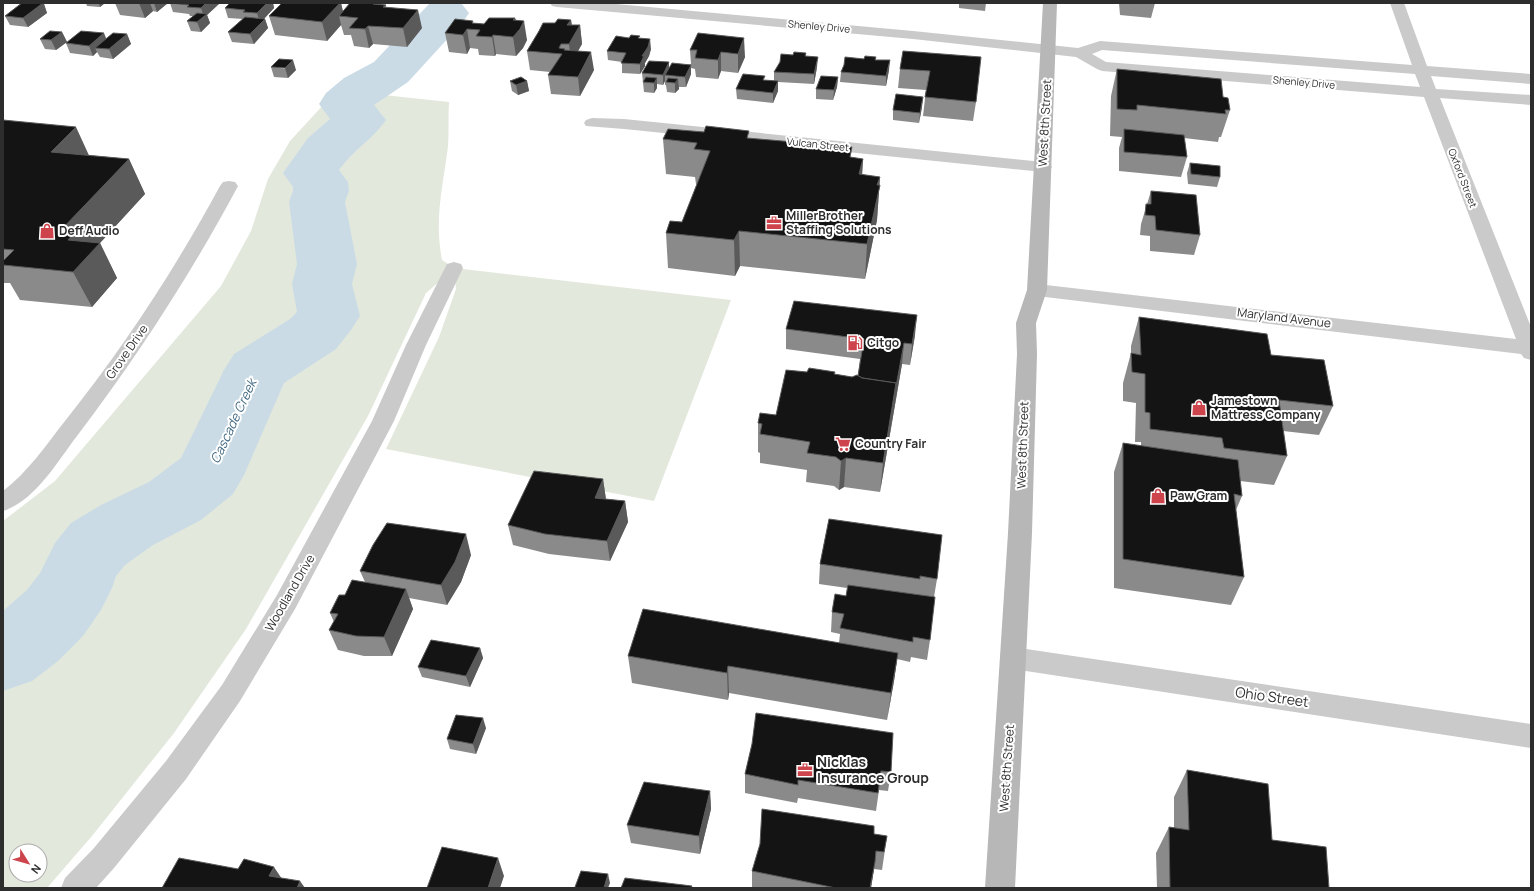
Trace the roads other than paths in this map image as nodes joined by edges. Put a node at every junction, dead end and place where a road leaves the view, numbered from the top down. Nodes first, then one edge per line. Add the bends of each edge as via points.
1 (557, 3) edge
2 (1050, 3) edge
3 (1396, 3) edge
4 (649, 7) edge
5 (1048, 50) junction
6 (1080, 53) junction
7 (1421, 70) junction
8 (1531, 80) edge
9 (1430, 94) junction
10 (1531, 100) edge
11 (592, 123) dead end
12 (1043, 167) junction
13 (229, 186) dead end
14 (454, 268) dead end
15 (1037, 290) junction
16 (1530, 349) edge
17 (3, 502) edge
18 (1013, 658) junction
19 (1531, 736) edge
20 (76, 888) edge
21 (1000, 888) edge

1 - 4 street, Shenley Drive
2 - 5 main road, West 8th Street
3 - 7 street, Oxford Street
4 - 5 street, Shenley Drive
5 - 6 street, Shenley Drive
5 - 12 main road, West 8th Street
6 - 7 street, Shenley Drive via 1100,45
6 - 9 street, Shenley Drive via 1102,66
7 - 8 street, Shenley Drive
7 - 9 street, Oxford Street
9 - 10 street, Shenley Drive
9 - 16 street, Oxford Street
11 - 12 street, Vulcan Street via 624,124
12 - 15 main road, West 8th Street
13 - 17 street, Grove Drive via 144,330 36,472 15,495
14 - 20 street, Woodland Drive via 379,428 286,602 235,686 176,770
15 - 16 street, Maryland Avenue
15 - 18 main road, West 8th Street via 1026,323 1027,354
18 - 19 street, Ohio Street
18 - 21 main road, West 8th Street

